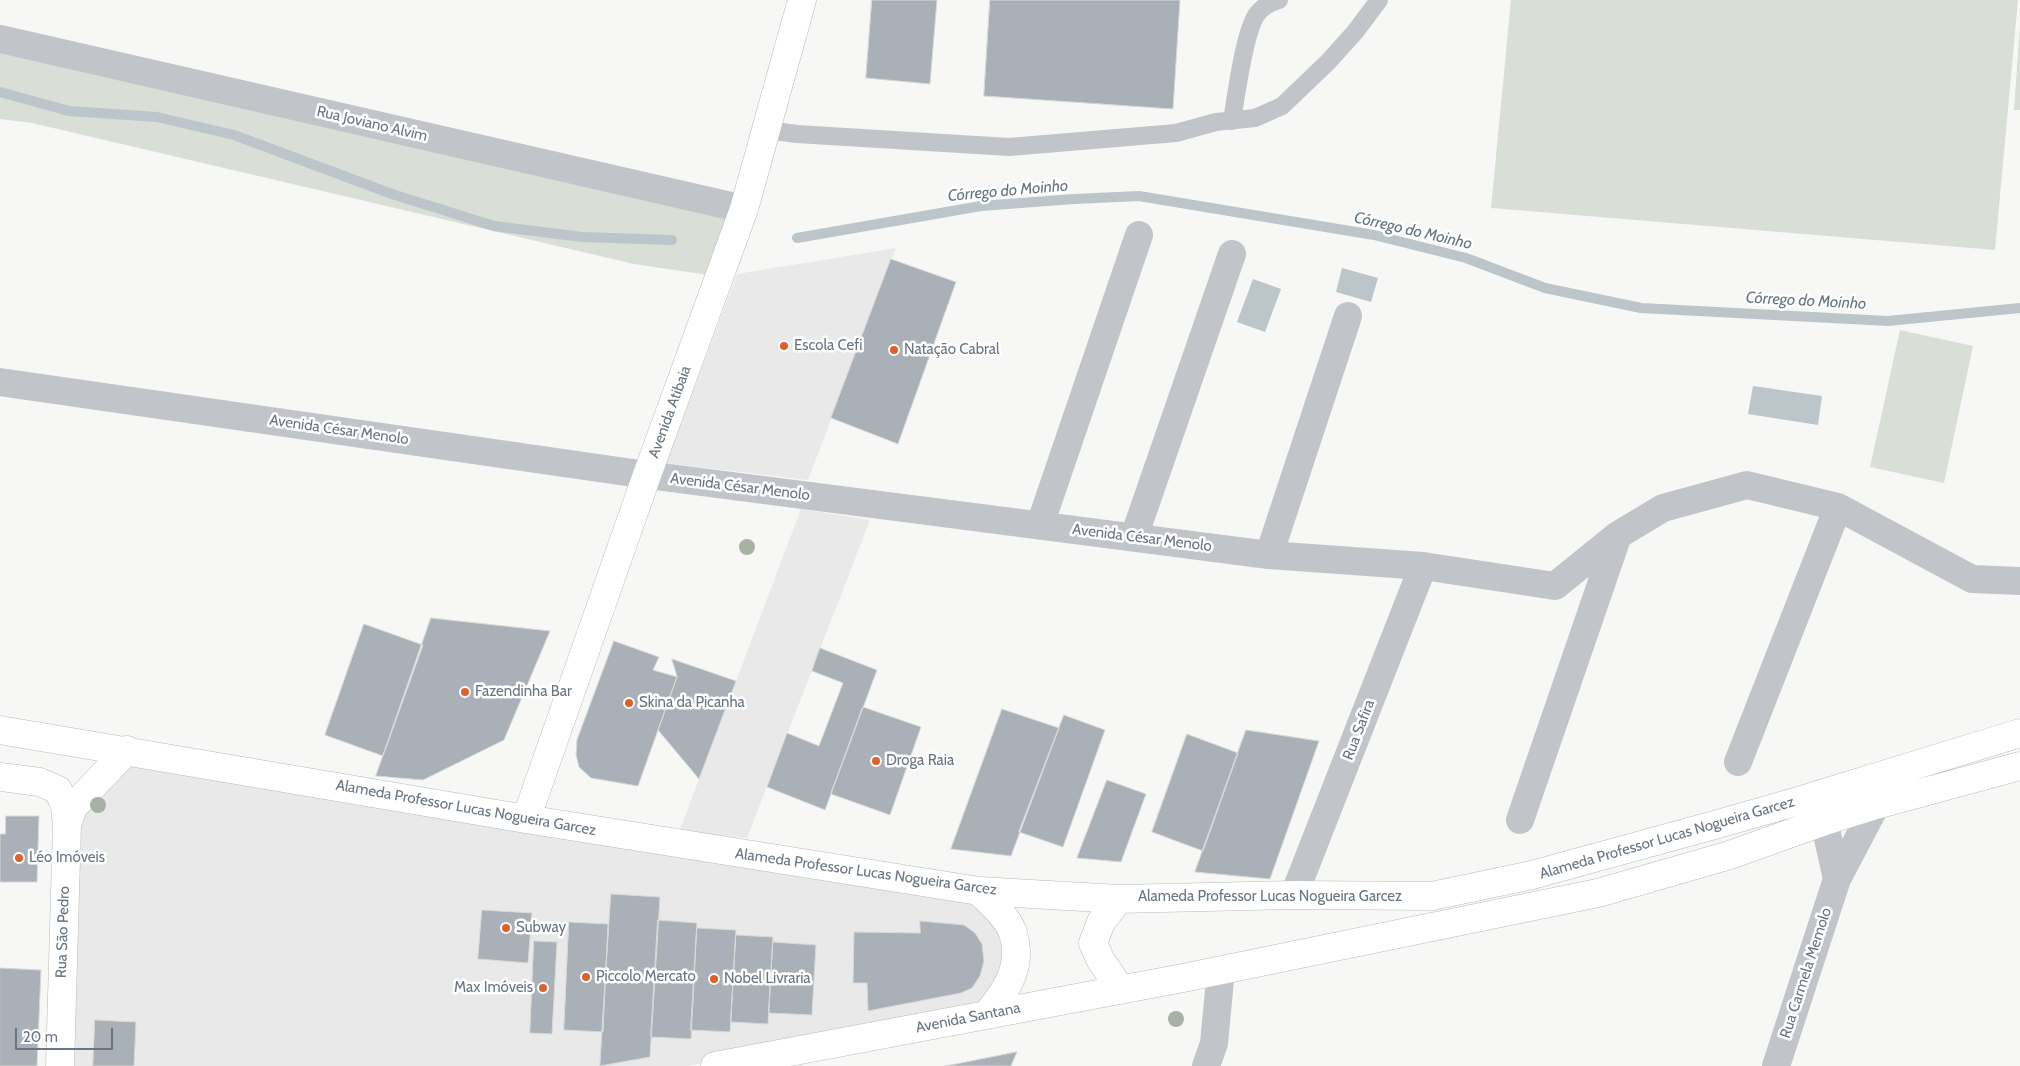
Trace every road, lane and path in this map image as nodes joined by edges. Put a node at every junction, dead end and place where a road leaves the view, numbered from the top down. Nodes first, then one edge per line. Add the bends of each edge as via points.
1 (802, 0) edge
2 (1279, 0) edge
3 (1380, 0) edge
4 (0, 39) edge
5 (1232, 121) junction
6 (766, 130) junction
7 (744, 209) junction
8 (1139, 236) dead end
9 (1232, 254) dead end
10 (1348, 316) dead end
11 (0, 382) edge
12 (647, 475) junction
13 (1838, 507) junction
14 (1040, 525) junction
15 (1618, 535) junction
16 (1134, 537) junction
17 (1269, 555) junction
18 (1423, 566) junction
19 (2020, 581) edge
20 (0, 730) edge
21 (2020, 734) edge
22 (127, 750) junction
23 (1738, 762) dead end
24 (2020, 766) edge
25 (0, 777) edge
26 (1795, 802) junction
27 (1876, 806) junction
28 (526, 819) junction
29 (1520, 820) dead end
30 (1822, 822) junction
31 (67, 825) junction
32 (1837, 879) junction
33 (979, 891) junction
34 (1294, 895) junction
35 (1119, 898) junction
36 (1221, 970) junction
37 (1120, 989) junction
38 (986, 1014) junction
39 (60, 1066) edge
40 (714, 1066) edge
41 (1206, 1066) edge
42 (1776, 1066) edge

1 - 6 main road, Avenida Atibaia
2 - 5 lane via 1265,5 1249,30
3 - 5 lane via 1328,62 1282,106 1255,118
4 - 7 street, Rua Joviano Alvim
5 - 6 lane via 1176,133 1009,147
6 - 7 main road, Avenida Atibaia
7 - 12 main road, Avenida Atibaia
8 - 14 street
9 - 16 street
10 - 17 street
11 - 12 street, Avenida César Menolo
12 - 14 street, Avenida César Menolo
12 - 28 main road, Avenida Atibaia
13 - 15 street, Avenida César Menolo via 1748,485 1663,508
13 - 19 street, Avenida César Menolo via 1972,579
13 - 23 street
14 - 16 street, Avenida César Menolo
15 - 18 street, Avenida César Menolo via 1555,586
15 - 29 street
16 - 17 street, Avenida César Menolo
17 - 18 street, Avenida César Menolo
18 - 34 street, Rua Safira
20 - 22 main road, Alameda Professor Lucas Nogueira Garcez
21 - 26 main road, Alameda Professor Lucas Nogueira Garcez
22 - 28 main road, Alameda Professor Lucas Nogueira Garcez
22 - 31 main road via 73,807
24 - 27 main road, Alameda Professor Lucas Nogueira Garcez
25 - 31 main road, Rua São Pedro via 40,782 58,790 66,806
26 - 30 main road
26 - 34 main road, Alameda Professor Lucas Nogueira Garcez via 1532,875 1432,896
27 - 30 main road, Alameda Professor Lucas Nogueira Garcez
27 - 32 street, Rua Carmela Memolo
28 - 33 main road, Alameda Professor Lucas Nogueira Garcez
30 - 32 street
30 - 36 main road, Alameda Professor Lucas Nogueira Garcez via 1730,855 1598,893
31 - 39 main road, Rua São Pedro
32 - 42 street, Rua Carmela Memolo
33 - 35 main road, Alameda Professor Lucas Nogueira Garcez
33 - 38 main road via 1012,932 1016,956 1014,975 1002,998
34 - 35 main road, Alameda Professor Lucas Nogueira Garcez
35 - 37 main road via 1101,922 1093,943
36 - 37 main road, Avenida Santana
36 - 41 street via 1214,1043
37 - 38 main road, Avenida Santana
38 - 40 main road, Avenida Santana

